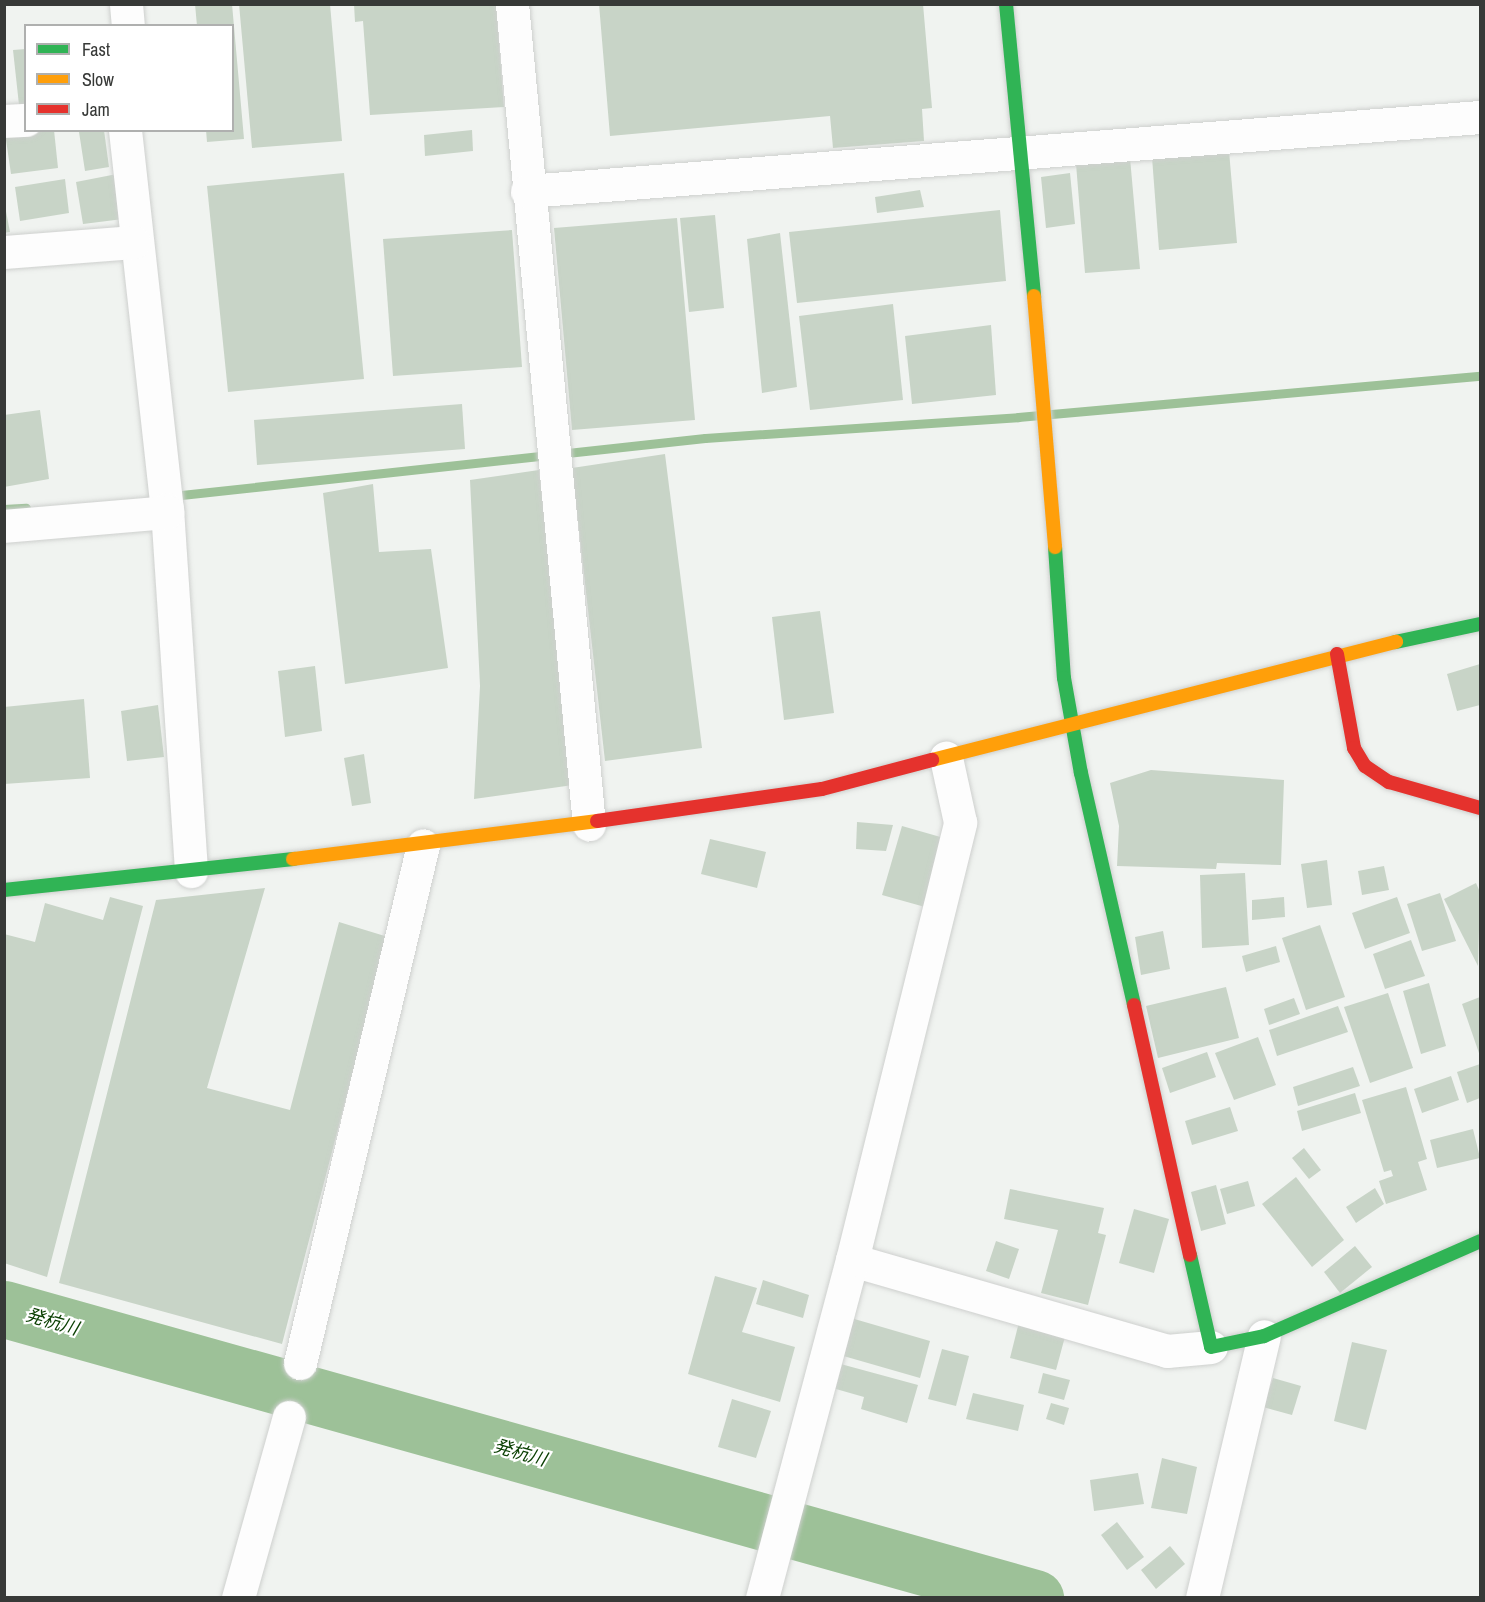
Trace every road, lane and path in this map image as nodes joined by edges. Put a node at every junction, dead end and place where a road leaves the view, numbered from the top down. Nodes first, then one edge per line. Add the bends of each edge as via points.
1 (126, 4) edge
2 (512, 4) edge
3 (1006, 4) edge
4 (128, 24) edge
5 (1480, 117) edge
6 (24, 120) edge
7 (4, 121) edge
8 (125, 132) edge
9 (1019, 155) junction
10 (527, 191) junction
11 (134, 242) junction
12 (4, 252) edge
13 (165, 501) junction
14 (4, 526) edge
15 (1480, 624) edge
16 (1337, 654) junction
17 (1073, 721) junction
18 (946, 758) junction
19 (1480, 808) edge
20 (589, 824) junction
21 (423, 845) junction
22 (191, 871) junction
23 (4, 890) edge
24 (1480, 1241) edge
25 (852, 1260) junction
26 (1264, 1336) junction
27 (1211, 1347) junction
28 (300, 1363) dead end
29 (289, 1417) dead end
30 (238, 1598) edge
31 (762, 1598) edge
32 (1202, 1598) edge

1 - 4 street
2 - 10 street
3 - 9 street
5 - 9 street
6 - 7 street
8 - 11 street
9 - 10 street
9 - 17 street via 1046,429 1064,678
10 - 20 street
11 - 12 street
11 - 13 street
13 - 14 street
13 - 22 street
15 - 16 street
16 - 17 street
16 - 19 street via 1354,748 1365,766 1389,782
17 - 18 street
17 - 27 street via 1081,773
18 - 20 street via 822,789
18 - 25 street via 960,822
20 - 21 street
21 - 22 street
21 - 28 street
22 - 23 street
24 - 26 street
25 - 27 street via 1167,1351
25 - 31 street
26 - 27 street
26 - 32 street
29 - 30 street

